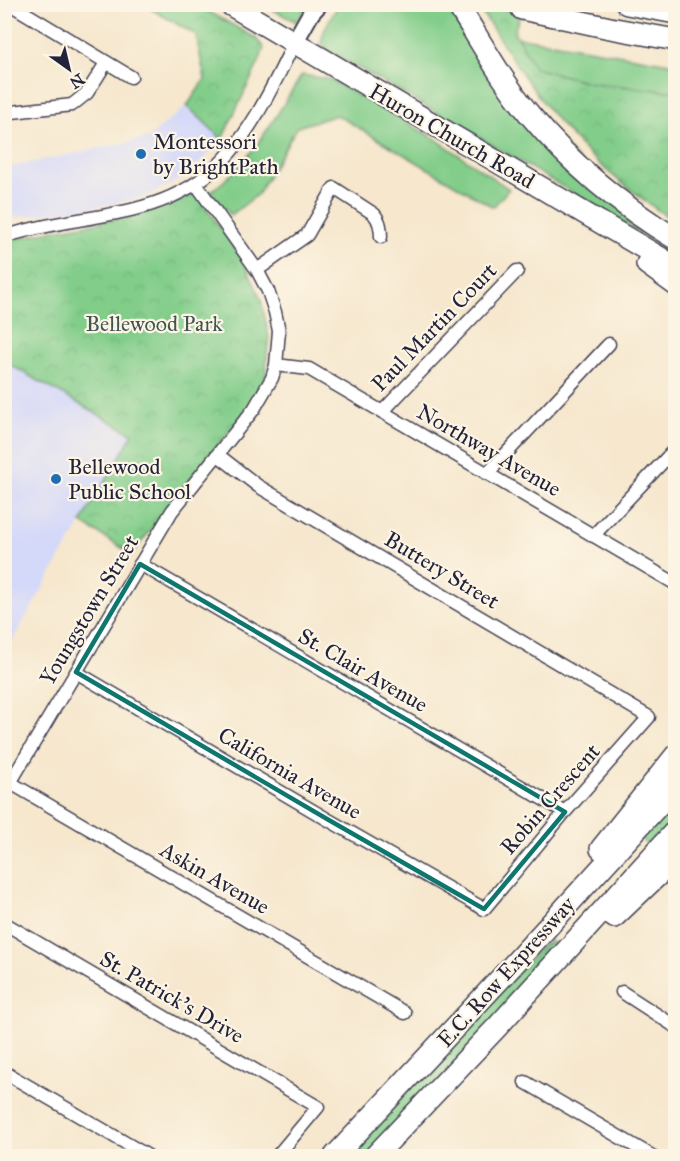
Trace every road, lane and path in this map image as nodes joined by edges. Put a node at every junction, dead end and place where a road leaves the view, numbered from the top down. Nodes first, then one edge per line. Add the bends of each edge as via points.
1 (10, 4) edge
2 (229, 4) edge
3 (318, 4) edge
4 (457, 4) edge
5 (627, 4) edge
6 (522, 9) dead end
7 (675, 13) edge
8 (675, 40) edge
9 (294, 43) junction
10 (106, 63) junction
11 (131, 77) dead end
12 (4, 113) edge
13 (196, 184) junction
14 (607, 227) junction
15 (5, 236) edge
16 (381, 237) dead end
17 (675, 239) edge
18 (675, 267) edge
19 (258, 270) junction
20 (517, 271) dead end
21 (675, 285) edge
22 (609, 344) dead end
23 (276, 365) junction
24 (382, 412) junction
25 (675, 448) edge
26 (218, 454) junction
27 (487, 474) junction
28 (593, 536) junction
29 (140, 564) junction
30 (675, 584) edge
31 (76, 672) junction
32 (649, 717) joint
33 (675, 755) edge
34 (7, 781) edge
35 (675, 786) edge
36 (565, 812) junction
37 (675, 830) edge
38 (675, 858) edge
39 (484, 909) joint
40 (4, 923) edge
41 (502, 977) junction
42 (622, 992) dead end
43 (405, 1013) dead end
44 (498, 1026) junction
45 (675, 1027) edge
46 (4, 1072) edge
47 (525, 1082) dead end
48 (148, 1156) edge
49 (277, 1156) edge
50 (335, 1156) edge
51 (375, 1156) edge
52 (652, 1156) edge

1 - 10 street
2 - 9 highway, Huron Church Road
3 - 9 street
4 - 17 highway, Huron Church Road via 505,81 546,133 618,200
5 - 7 highway
6 - 8 highway
9 - 13 street via 239,141
9 - 14 highway, Huron Church Road
10 - 11 street
10 - 12 street via 87,93 72,105
13 - 15 street via 142,207
13 - 19 street, Youngstown Street
14 - 18 highway, Huron Church Road
14 - 21 highway
16 - 19 street via 381,226 374,214 334,188 307,235
19 - 23 street, Youngstown Street via 279,331
20 - 24 street, Paul Martin Court
22 - 27 street
23 - 24 street, Northway Avenue via 309,369
23 - 26 street, Youngstown Street via 255,409
24 - 27 street, Northway Avenue
25 - 28 street
26 - 29 street, Youngstown Street via 172,512
26 - 32 street, Buttery Street via 258,486
27 - 28 street, Northway Avenue
28 - 30 street, Northway Avenue
29 - 31 street, Youngstown Street
29 - 36 street, St. Clair Avenue
31 - 34 street, Youngstown Street
31 - 39 street, California Avenue
32 - 36 street, Robin Crescent
33 - 41 highway via 541,921
34 - 43 street, Askin Avenue
35 - 41 highway, E.C. Row Expressway
36 - 39 street, Robin Crescent
37 - 44 highway, E.C. Row Expressway
38 - 44 highway
40 - 49 street, St. Patrick's Drive via 318,1107
41 - 50 highway, E.C. Row Expressway
42 - 45 street
44 - 51 highway, E.C. Row Expressway
46 - 48 street
47 - 52 street

